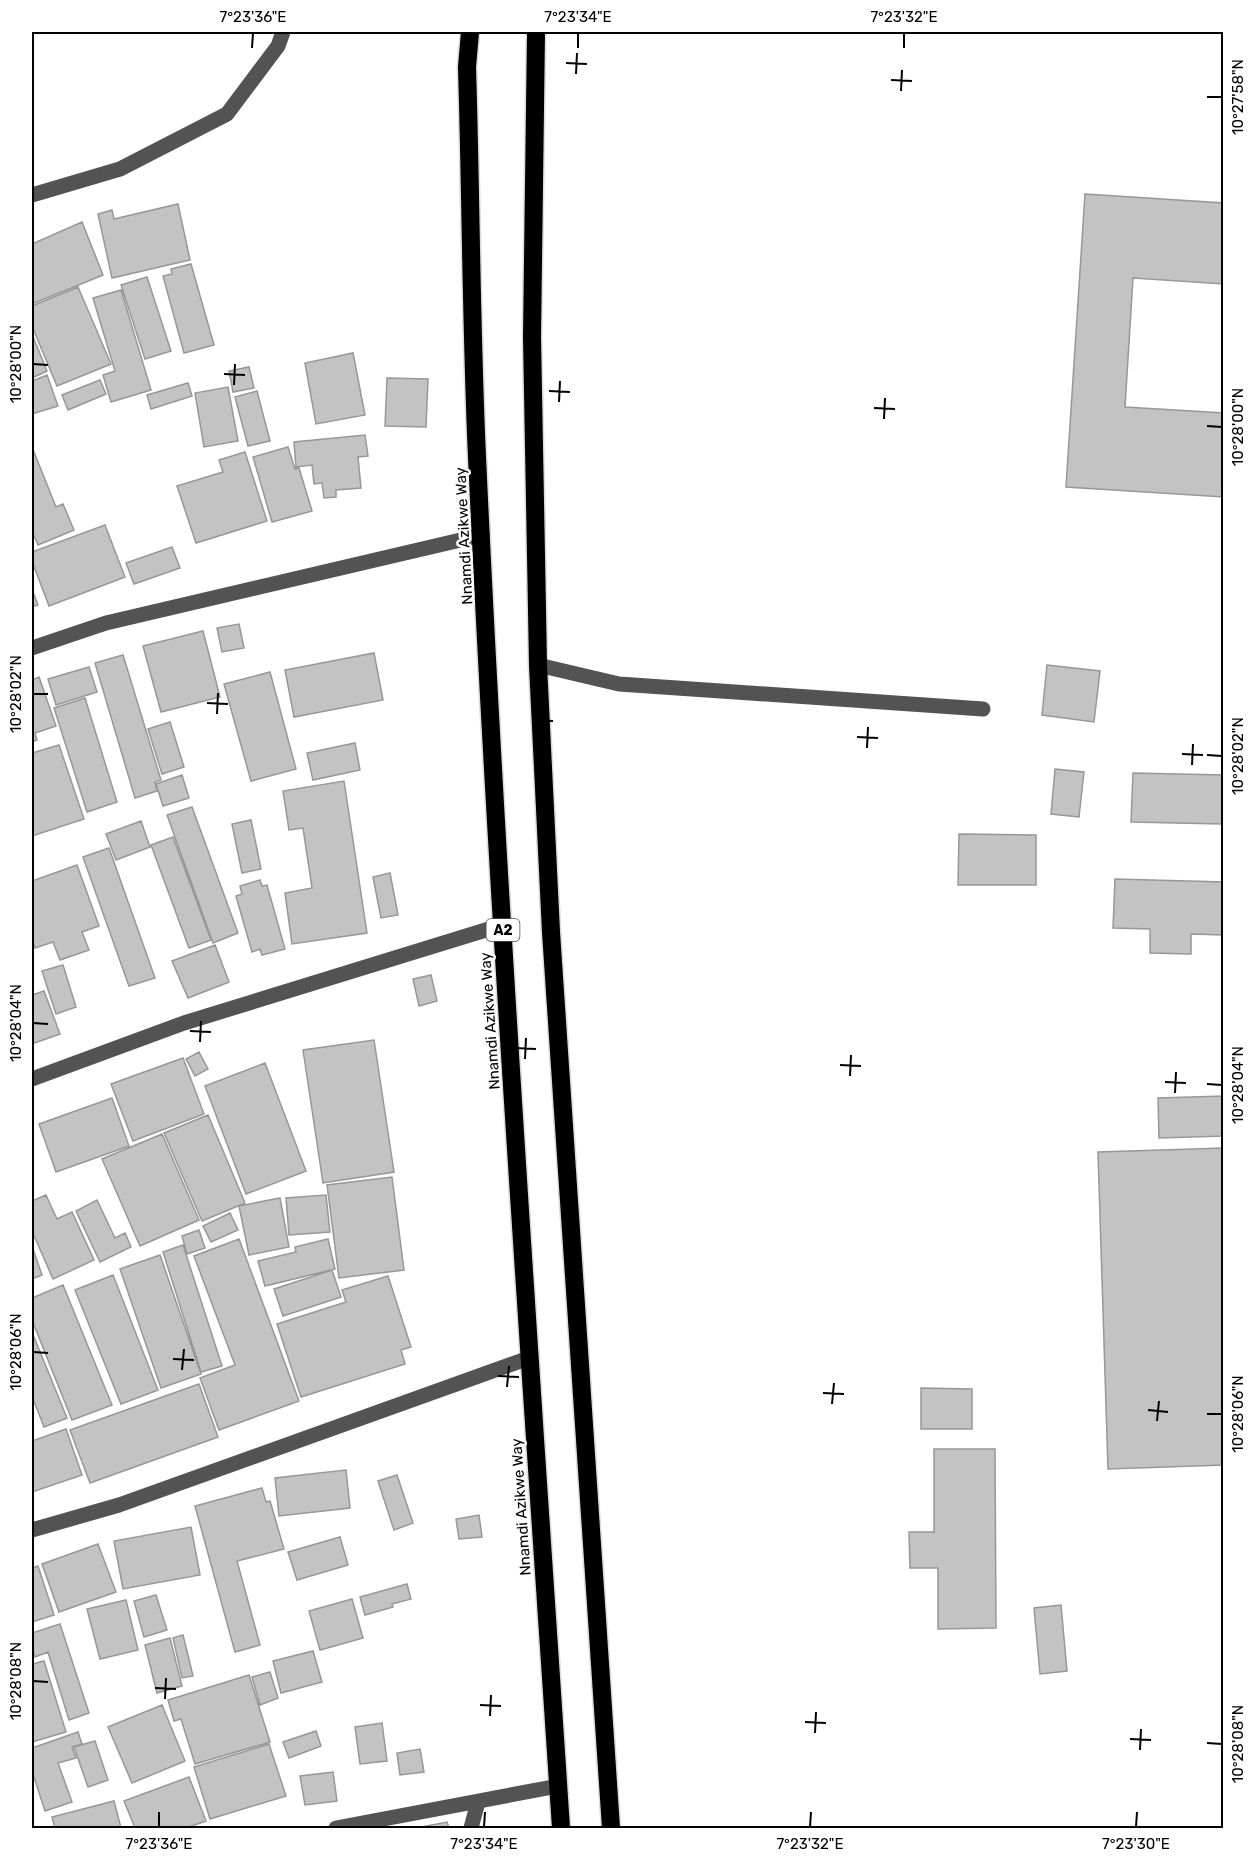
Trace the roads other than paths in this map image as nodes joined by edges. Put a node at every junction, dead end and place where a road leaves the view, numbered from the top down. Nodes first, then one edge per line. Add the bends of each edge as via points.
1 (283, 32) edge
2 (470, 32) edge
3 (536, 32) edge
4 (32, 195) edge
5 (482, 535) junction
6 (32, 648) edge
7 (538, 665) junction
8 (983, 709) dead end
9 (502, 925) junction
10 (32, 1079) edge
11 (529, 1358) junction
12 (32, 1530) edge
13 (558, 1786) junction
14 (478, 1802) junction
15 (336, 1828) edge
16 (471, 1828) edge
17 (561, 1828) edge
18 (611, 1828) edge

1 - 4 street via 278,46 227,114 120,169
2 - 5 highway, Nnamdi Azikwe Way / A2 via 467,67
3 - 7 highway via 532,337
5 - 6 street via 106,623
5 - 9 highway, Nnamdi Azikwe Way / A2
7 - 8 street via 619,684
7 - 18 highway via 551,932
9 - 10 street via 184,1023
9 - 11 highway, Nnamdi Azikwe Way / A2
11 - 12 street via 119,1504
11 - 13 highway, Nnamdi Azikwe Way / A2
13 - 14 street
13 - 17 highway, Nnamdi Azikwe Way / A2
14 - 15 street
14 - 16 street

